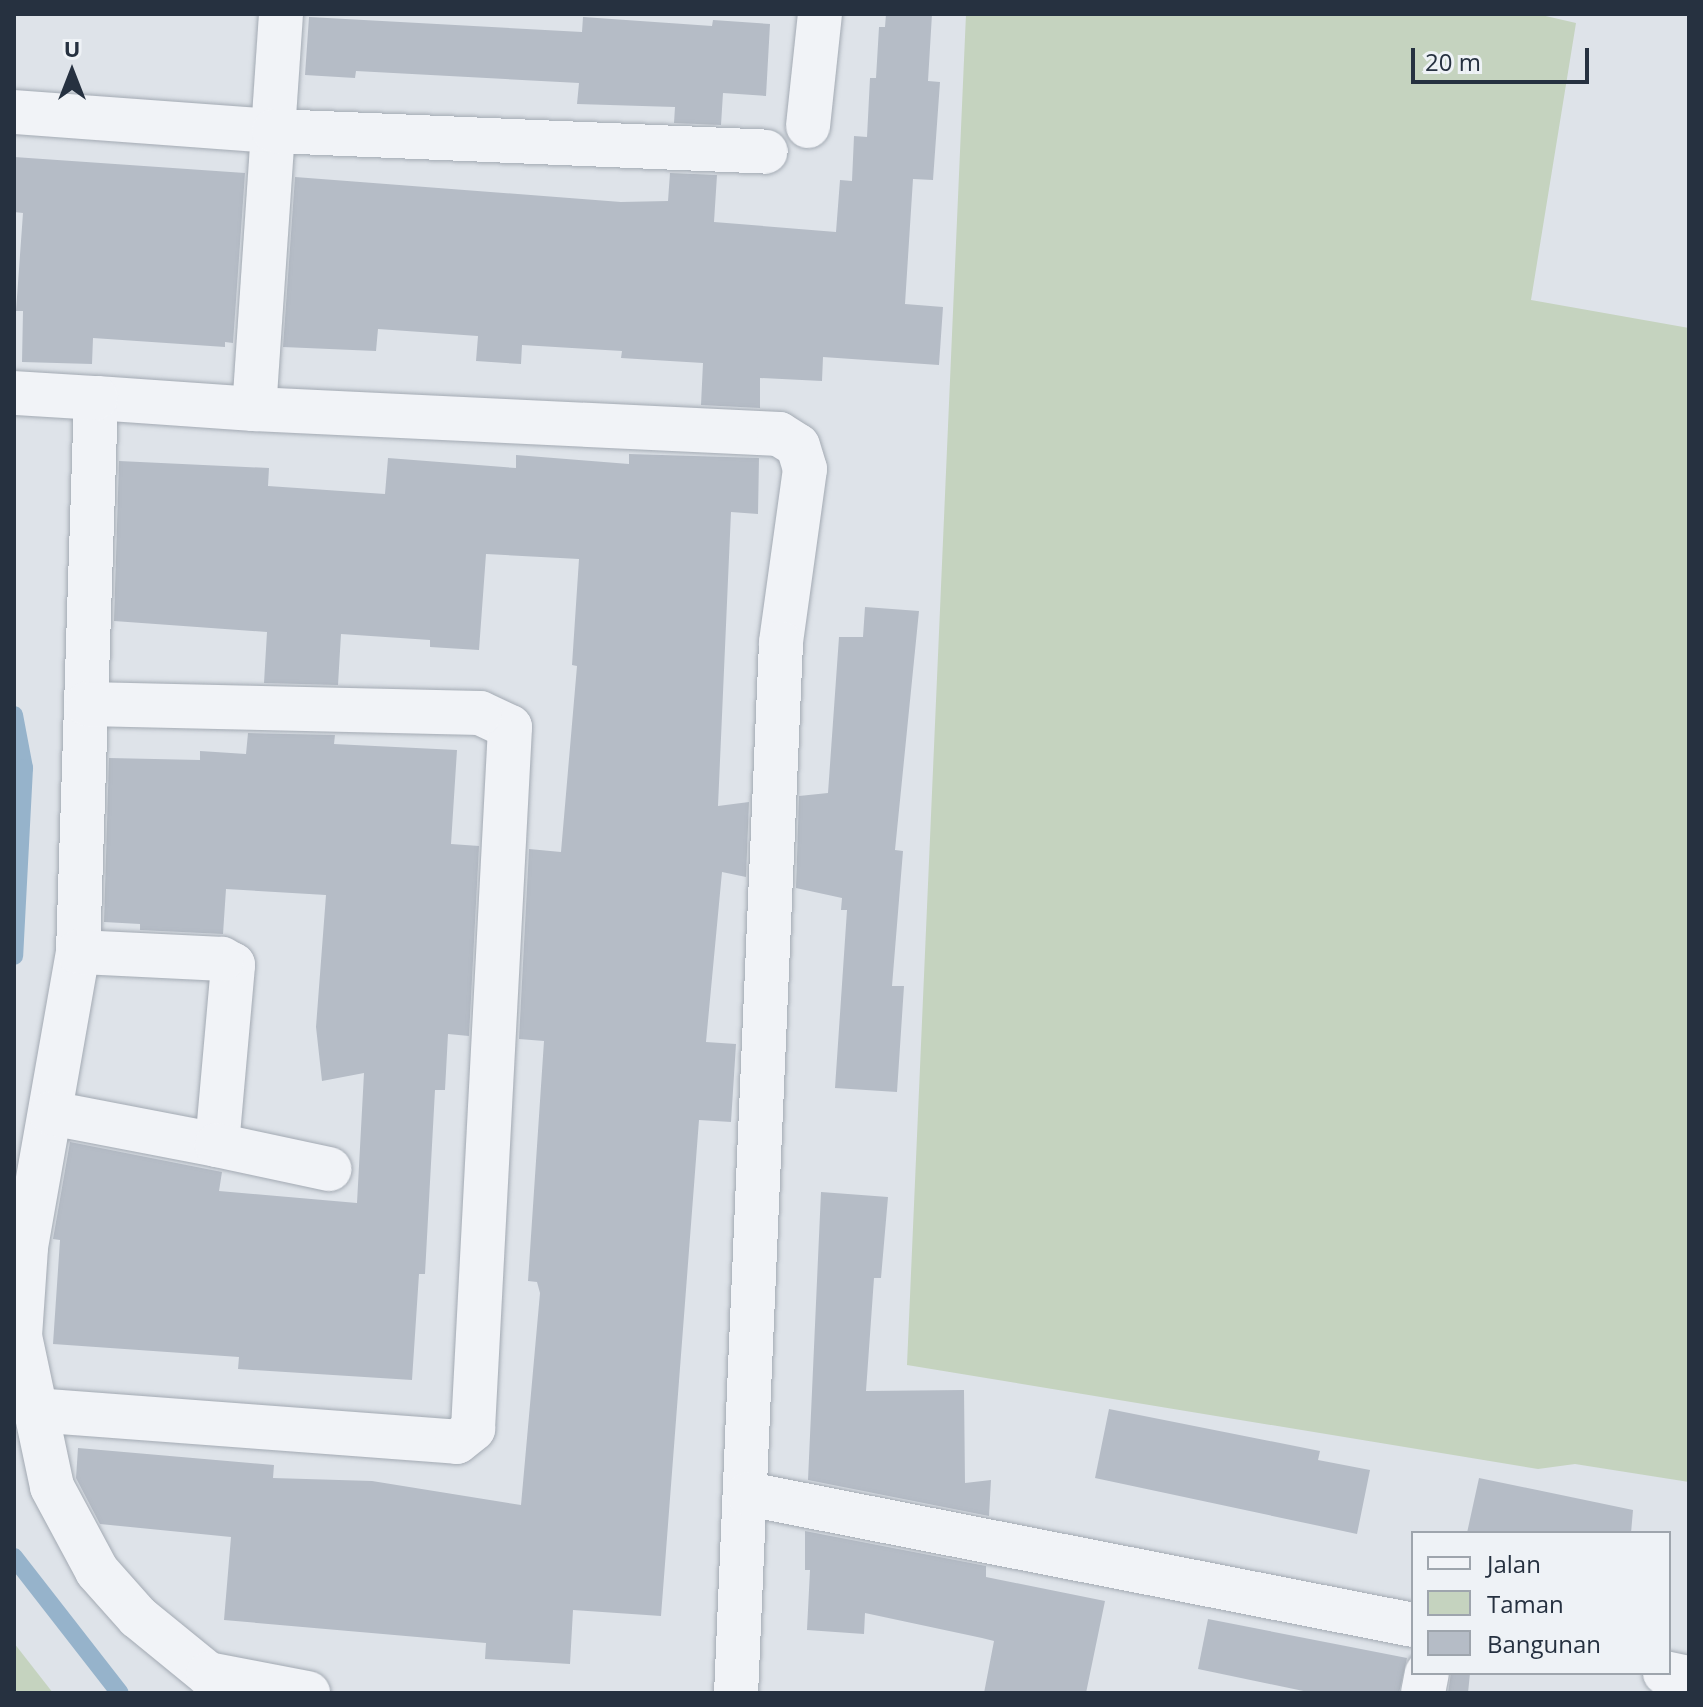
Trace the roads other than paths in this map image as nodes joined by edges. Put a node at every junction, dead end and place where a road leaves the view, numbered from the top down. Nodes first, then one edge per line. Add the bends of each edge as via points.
1 (281, 14) edge
2 (820, 14) edge
3 (14, 112) edge
4 (808, 126) dead end
5 (274, 131) junction
6 (766, 152) dead end
7 (14, 393) edge
8 (96, 398) junction
9 (254, 409) junction
10 (87, 704) junction
11 (78, 952) junction
12 (51, 1113) junction
13 (217, 1145) junction
14 (329, 1169) dead end
15 (34, 1410) junction
16 (748, 1494) junction
17 (1411, 1625) edge
18 (308, 1693) edge
19 (736, 1693) edge

1 - 5 street
2 - 4 street
3 - 5 street
5 - 6 street
5 - 9 street
7 - 8 street
8 - 9 street
8 - 10 street
9 - 16 street via 779,434 798,446 805,469 781,643
10 - 11 street
10 - 15 street via 480,713 510,727 473,1429 457,1442
11 - 12 street
11 - 13 street via 222,959 233,965
12 - 13 street
12 - 15 street via 26,1248 20,1336
13 - 14 street
15 - 18 street via 52,1487 75,1537 138,1617 208,1674
16 - 17 street
16 - 19 street

